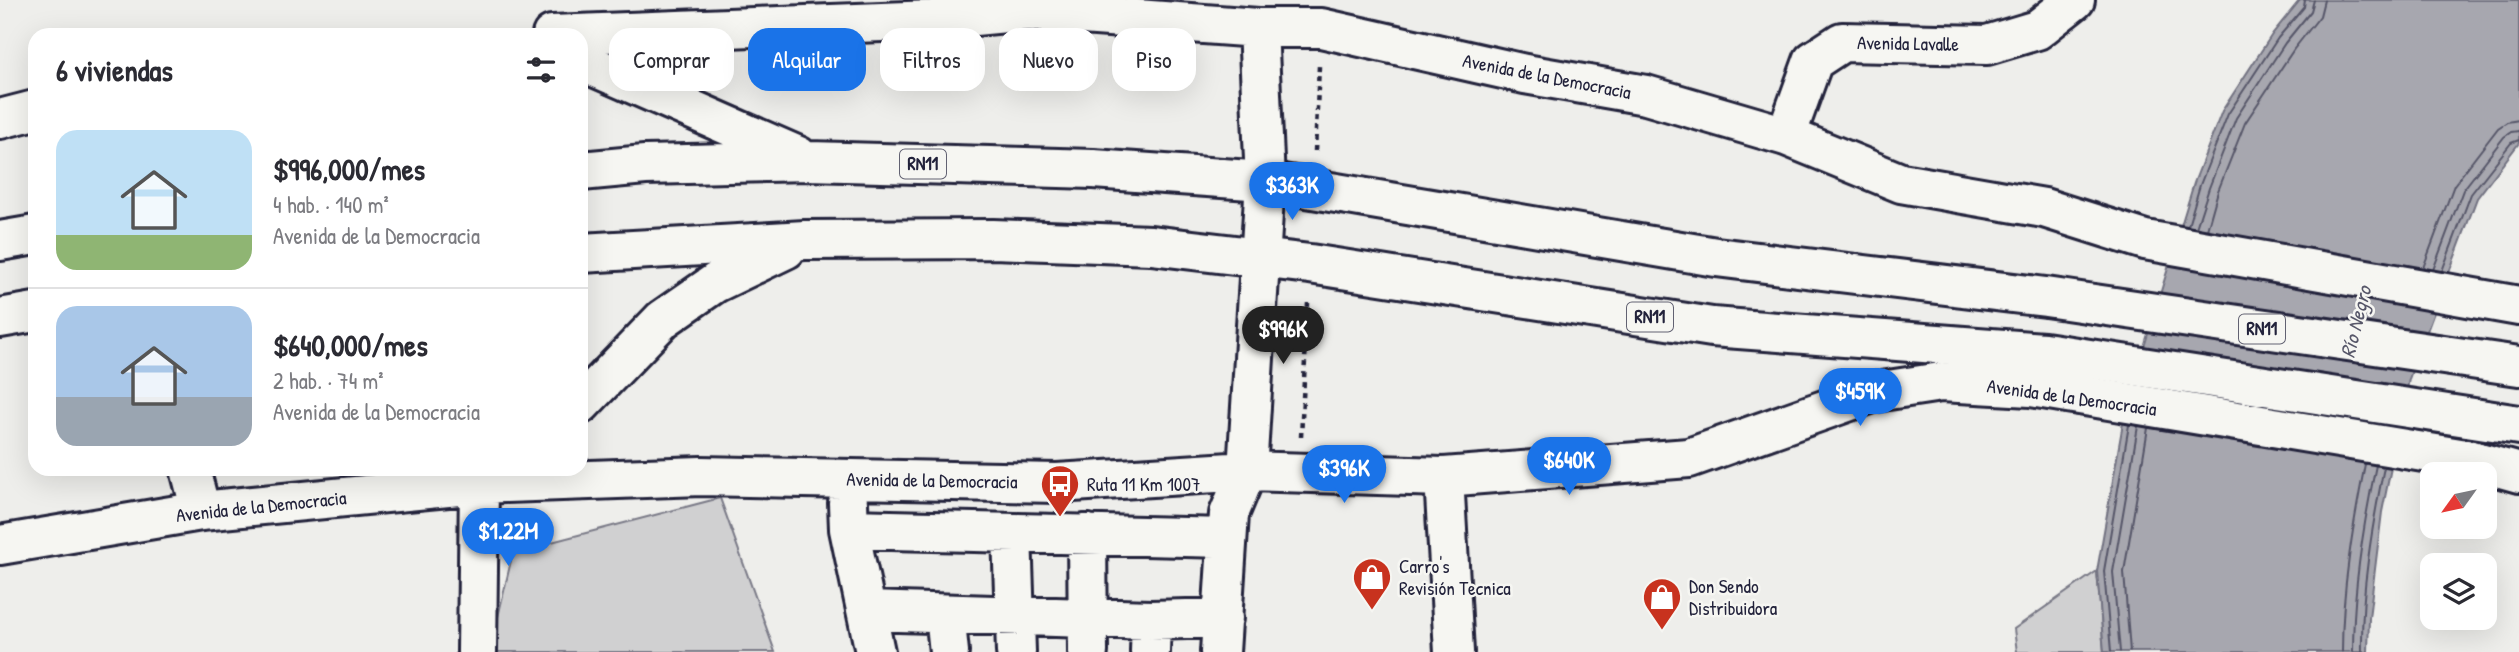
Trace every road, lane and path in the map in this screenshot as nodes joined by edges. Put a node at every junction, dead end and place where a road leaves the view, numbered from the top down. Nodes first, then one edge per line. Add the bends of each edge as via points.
1 (2075, 0) edge
2 (935, 10) edge
3 (1258, 28) junction
4 (588, 33) edge
5 (1319, 62) dead end
6 (588, 64) edge
7 (28, 112) edge
8 (0, 119) edge
9 (1786, 136) junction
10 (1315, 153) dead end
11 (809, 161) junction
12 (588, 170) edge
13 (1265, 181) junction
14 (28, 237) edge
15 (806, 240) junction
16 (0, 242) edge
17 (588, 253) edge
18 (1259, 258) junction
19 (1308, 292) dead end
20 (2519, 306) edge
21 (28, 313) edge
22 (0, 318) edge
23 (2519, 366) edge
24 (588, 397) edge
25 (2519, 425) edge
26 (1301, 449) dead end
27 (1247, 471) junction
28 (2519, 473) edge
29 (192, 476) edge
30 (490, 476) edge
31 (1444, 477) junction
32 (851, 478) junction
33 (201, 511) junction
34 (849, 528) junction
35 (1012, 533) junction
36 (1087, 534) junction
37 (1227, 538) junction
38 (0, 545) edge
39 (867, 611) junction
40 (945, 614) junction
41 (1015, 634) edge
42 (1088, 635) edge
43 (1222, 635) edge
44 (1150, 636) edge
45 (477, 652) edge
46 (875, 652) edge
47 (949, 652) edge
48 (1454, 652) edge

1 - 9 main road, Avenida Lavalle via 2037,30 1987,45 1842,42 1813,61
2 - 3 main road, Avenida de la Democracia via 1028,11
2 - 4 main road, Avenida de la Democracia
3 - 9 main road, Avenida de la Democracia via 1321,28 1525,74 1646,95
3 - 13 main road
5 - 10 path
6 - 11 main road
7 - 8 main road
9 - 20 main road, Avenida de la Democracia via 1901,183 2044,208 2145,240
11 - 12 main road, RN11
11 - 13 main road, RN11 via 1093,169
13 - 18 main road
13 - 23 main road, RN11 via 1716,257 2046,298
14 - 16 main road
15 - 17 main road, Avenida de la Democracia / RN11
15 - 18 main road, Avenida de la Democracia / RN11 via 993,239 1151,245
15 - 24 main road via 715,283 663,319
18 - 25 main road, Avenida de la Democracia / RN11 via 1713,327 2044,352
18 - 27 main road
19 - 26 path
21 - 22 main road
27 - 31 main road, Avenida de la Democracia
27 - 32 main road, Avenida de la Democracia via 1057,483
27 - 37 main road via 1229,514
28 - 31 main road, Avenida de la Democracia via 2472,460 2031,387 1941,382 1888,390 1825,408 1689,458
29 - 33 main road
30 - 32 main road, Avenida de la Democracia
30 - 33 main road, Avenida de la Democracia
30 - 45 main road
31 - 48 main road
32 - 34 main road
33 - 38 main road, Avenida de la Democracia
34 - 35 main road
34 - 39 main road
35 - 36 main road
35 - 41 main road
36 - 37 main road
36 - 42 main road
37 - 43 main road
39 - 40 main road
39 - 46 main road
40 - 41 main road
40 - 47 main road
41 - 42 main road
42 - 44 main road
43 - 44 main road

